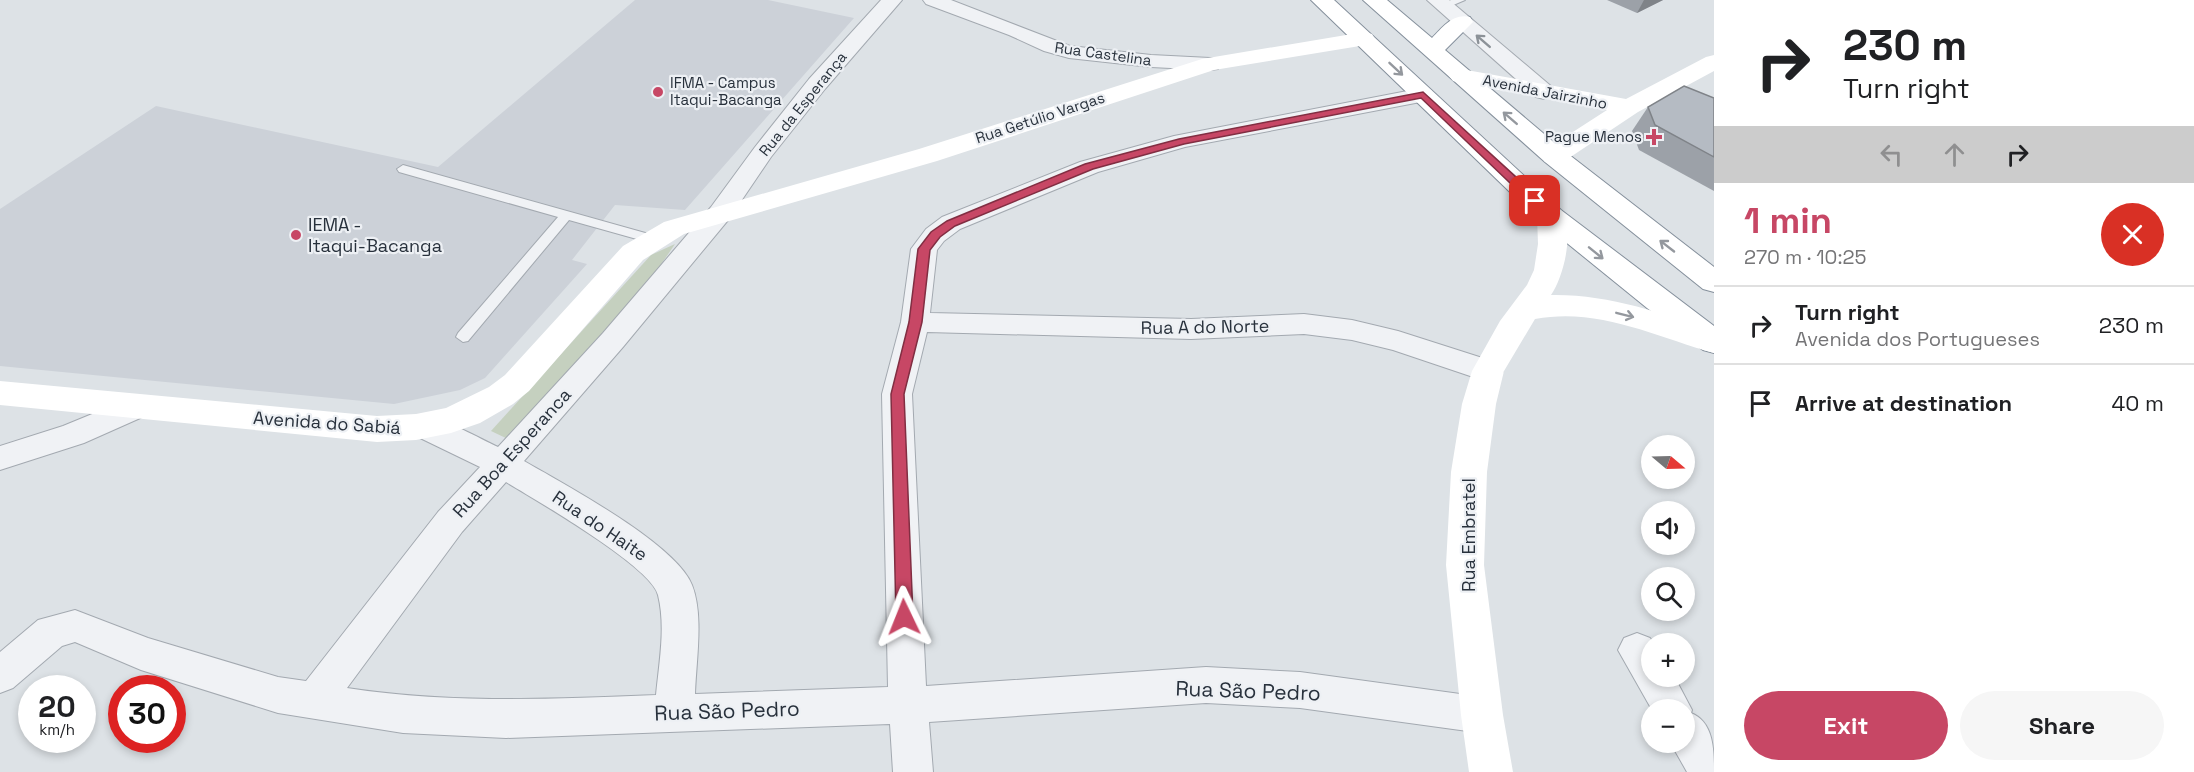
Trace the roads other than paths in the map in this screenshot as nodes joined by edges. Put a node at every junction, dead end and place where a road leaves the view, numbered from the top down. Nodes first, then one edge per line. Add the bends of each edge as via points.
1 (892, 0) edge
2 (933, 0) edge
3 (1322, 0) edge
4 (1374, 0) edge
5 (1451, 7) edge
6 (1364, 39) junction
7 (1432, 50) junction
8 (1714, 62) edge
9 (1210, 64) junction
10 (1461, 76) junction
11 (1544, 92) junction
12 (1423, 95) junction
13 (1638, 102) junction
14 (1675, 108) edge
15 (1554, 156) junction
16 (403, 169) dead end
17 (720, 213) junction
18 (567, 214) junction
19 (1551, 216) junction
20 (651, 240) junction
21 (1714, 282) edge
22 (1527, 310) junction
23 (915, 322) junction
24 (464, 337) dead end
25 (1714, 342) edge
26 (1488, 371) junction
27 (0, 393) edge
28 (136, 407) junction
29 (427, 428) junction
30 (0, 458) edge
31 (503, 464) junction
32 (0, 676) edge
33 (314, 701) junction
34 (908, 705) junction
35 (674, 713) junction
36 (1482, 715) junction
37 (1695, 747) edge
38 (913, 772) edge
39 (1491, 772) edge
40 (1710, 772) edge

1 - 17 street, Rua da Esperança via 817,84
2 - 9 street, Rua Castelina via 1051,48
3 - 6 main road
4 - 7 main road
5 - 7 main road
11 -> 5 street
6 - 9 main road, Rua Getúlio Vargas
6 -> 12 main road
7 - 10 main road
8 - 13 main road, Avenida Jairzinho
9 - 17 main road, Rua Getúlio Vargas via 854,177
10 - 11 main road, Avenida Jairzinho
15 -> 10 main road
11 - 13 main road, Avenida Jairzinho
12 - 19 main road
12 - 23 street via 1182,141 1089,167 982,209 951,223 924,249
13 - 14 street
13 - 15 main road, Avenida Jairzinho
21 -> 15 main road
16 - 18 lane
17 - 20 main road, Avenida do Sabiá
17 - 31 street, Rua Boa Esperanca
18 - 20 lane
18 - 24 lane
19 - 22 main road, Rua Embratel via 1549,270
19 -> 25 main road
20 - 29 main road, Avenida do Sabiá via 633,253 517,383 498,399
22 -> 25 main road via 1546,305 1587,306 1637,317
22 - 26 main road, Rua Embratel via 1511,329
23 - 26 street, Rua A do Norte via 1191,329 1304,324 1398,341
23 - 34 street via 897,394
26 - 36 main road, Rua Embratel via 1469,472 1465,566
27 - 28 main road, Avenida do Sabiá
28 - 29 main road, Avenida do Sabiá via 377,429
28 - 30 street via 73,435
29 - 31 street, Rua do Haite
31 - 33 street, Rua Boa Esperanca via 450,522
31 - 35 street, Rua do Haite via 580,510 652,561 675,587 680,627
32 - 33 street, Rua São Pedro via 51,632 75,626 141,653 278,695
33 - 35 street, Rua São Pedro via 403,715 495,718
34 - 35 street, Rua São Pedro
34 - 36 street, Rua São Pedro via 1206,685 1300,690
34 - 38 street
36 - 39 main road, Rua Embratel
37 - 40 street

